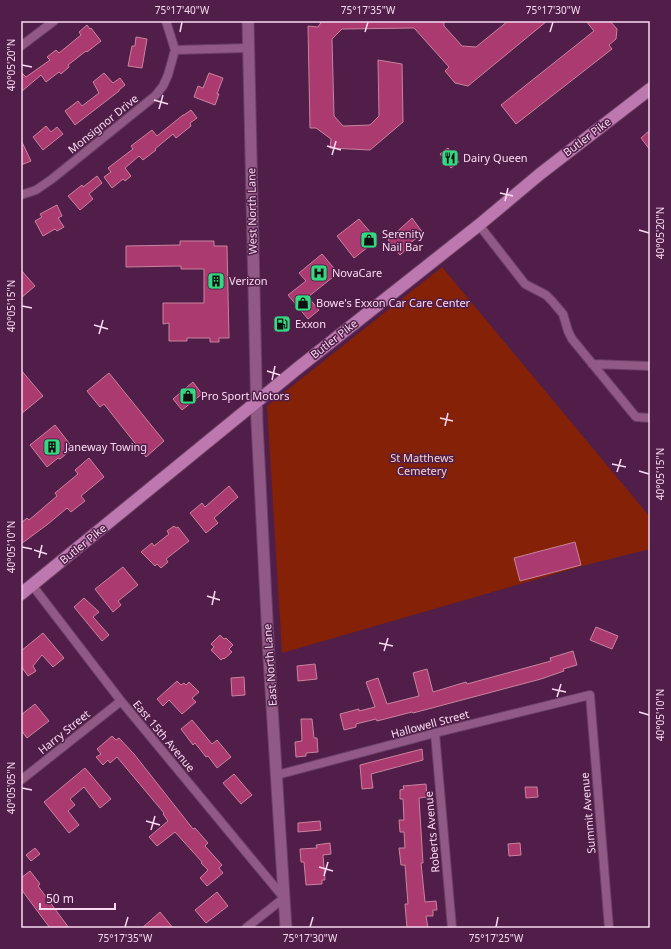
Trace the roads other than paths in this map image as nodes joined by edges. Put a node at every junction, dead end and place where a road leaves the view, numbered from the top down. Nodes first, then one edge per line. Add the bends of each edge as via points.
1 (54, 21) edge
2 (166, 21) edge
3 (248, 21) edge
4 (21, 46) edge
5 (248, 48) junction
6 (175, 50) junction
7 (650, 89) edge
8 (21, 195) edge
9 (479, 225) junction
10 (592, 364) junction
11 (650, 366) edge
12 (256, 401) junction
13 (650, 418) edge
14 (32, 585) junction
15 (21, 594) edge
16 (590, 695) joint
17 (121, 701) junction
18 (435, 734) junction
19 (277, 775) junction
20 (21, 780) edge
21 (284, 898) junction
22 (246, 928) edge
23 (286, 928) edge
24 (452, 928) edge
25 (609, 928) edge

1 - 4 street
2 - 6 street
3 - 5 street, West North Lane
5 - 6 street
5 - 12 street, West North Lane
6 - 8 street, Monsignor Drive via 168,75 155,96 52,179 36,190
7 - 9 main road, Butler Pike
9 - 10 street via 522,281 546,295 563,314 572,339
9 - 12 main road, Butler Pike
10 - 11 street
10 - 13 street via 636,417
12 - 14 main road, Butler Pike
12 - 19 street, East North Lane
14 - 15 main road, Butler Pike
14 - 17 street, East 15th Avenue
16 - 18 street, Hallowell Street
16 - 25 street, Summit Avenue
17 - 20 street, Harry Street
17 - 21 street, East 15th Avenue
18 - 19 street, Hallowell Street
18 - 24 street, Roberts Avenue
19 - 21 street, East North Lane
21 - 22 street
21 - 23 street, East North Lane

